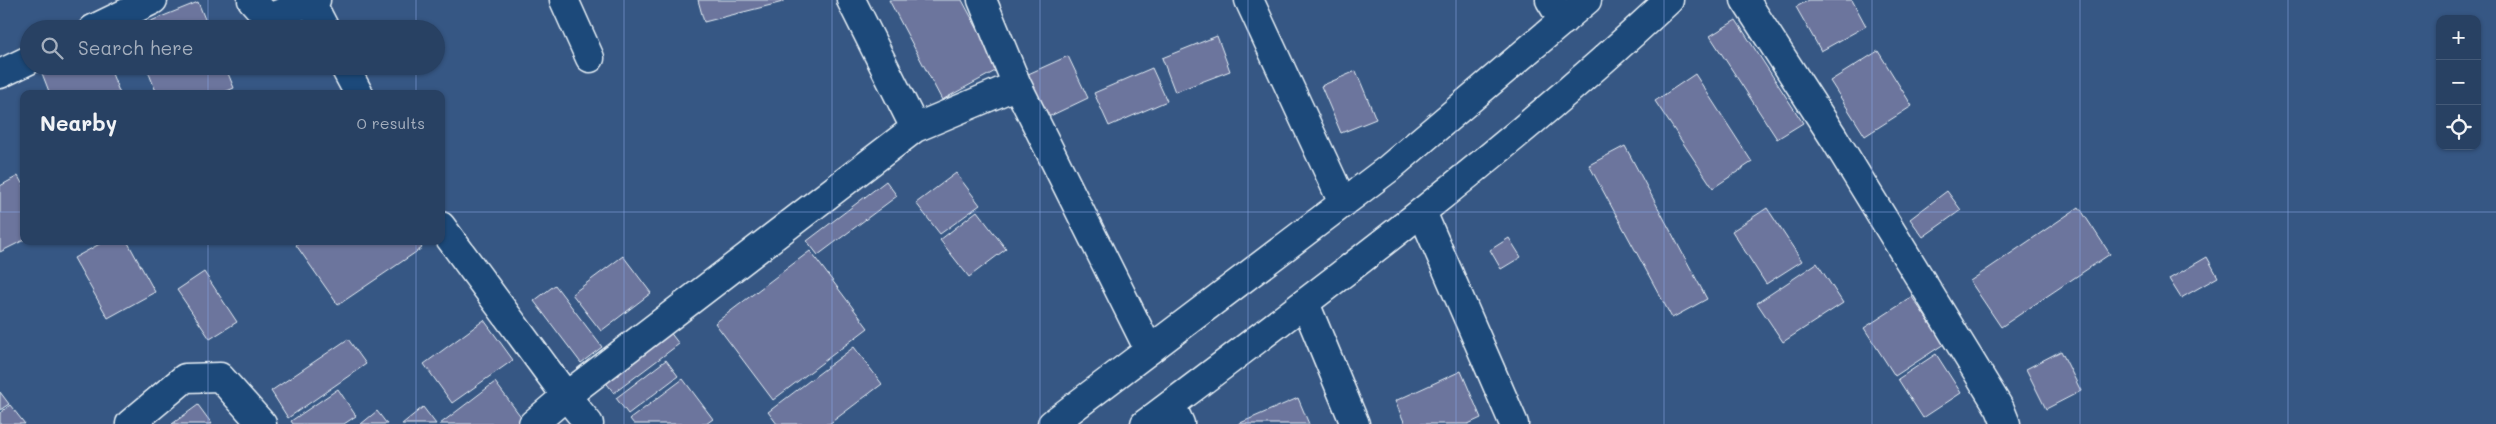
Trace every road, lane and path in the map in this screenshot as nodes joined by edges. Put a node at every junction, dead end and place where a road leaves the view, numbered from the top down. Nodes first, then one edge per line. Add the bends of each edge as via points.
1 (153, 0) edge
2 (252, 0) edge
3 (564, 0) edge
4 (851, 0) edge
5 (982, 0) edge
6 (1249, 0) edge
7 (1587, 0) edge
8 (1669, 0) edge
9 (1745, 0) edge
10 (314, 1) edge
11 (1556, 11) edge
12 (112, 20) edge
13 (321, 20) edge
14 (590, 58) dead end
15 (20, 64) edge
16 (0, 74) edge
17 (349, 75) edge
18 (1017, 85) junction
19 (357, 90) edge
20 (915, 128) junction
21 (1343, 203) junction
22 (1422, 212) junction
23 (445, 231) edge
24 (1305, 303) junction
25 (1148, 350) junction
26 (566, 396) junction
27 (1176, 414) edge
28 (130, 424) edge
29 (262, 424) edge
30 (534, 424) edge
31 (589, 424) edge
32 (1052, 424) edge
33 (1145, 424) edge
34 (1355, 424) edge
35 (1514, 424) edge
36 (2006, 424) edge

1 - 12 street
2 - 10 street via 268,18
3 - 14 street
4 - 20 street
5 - 18 street
6 - 21 street
7 - 11 street
8 - 22 street
9 - 36 street via 1839,147 2000,409
10 - 13 street
11 - 21 street via 1388,169
15 - 16 street
17 - 19 street
18 - 20 street
18 - 25 street
20 - 26 street
21 - 25 street
22 - 24 street
22 - 35 street
23 - 26 street
24 - 27 street
24 - 34 street
25 - 32 street
26 - 30 street
26 - 31 street
27 - 33 street
28 - 29 street via 185,378 220,377

